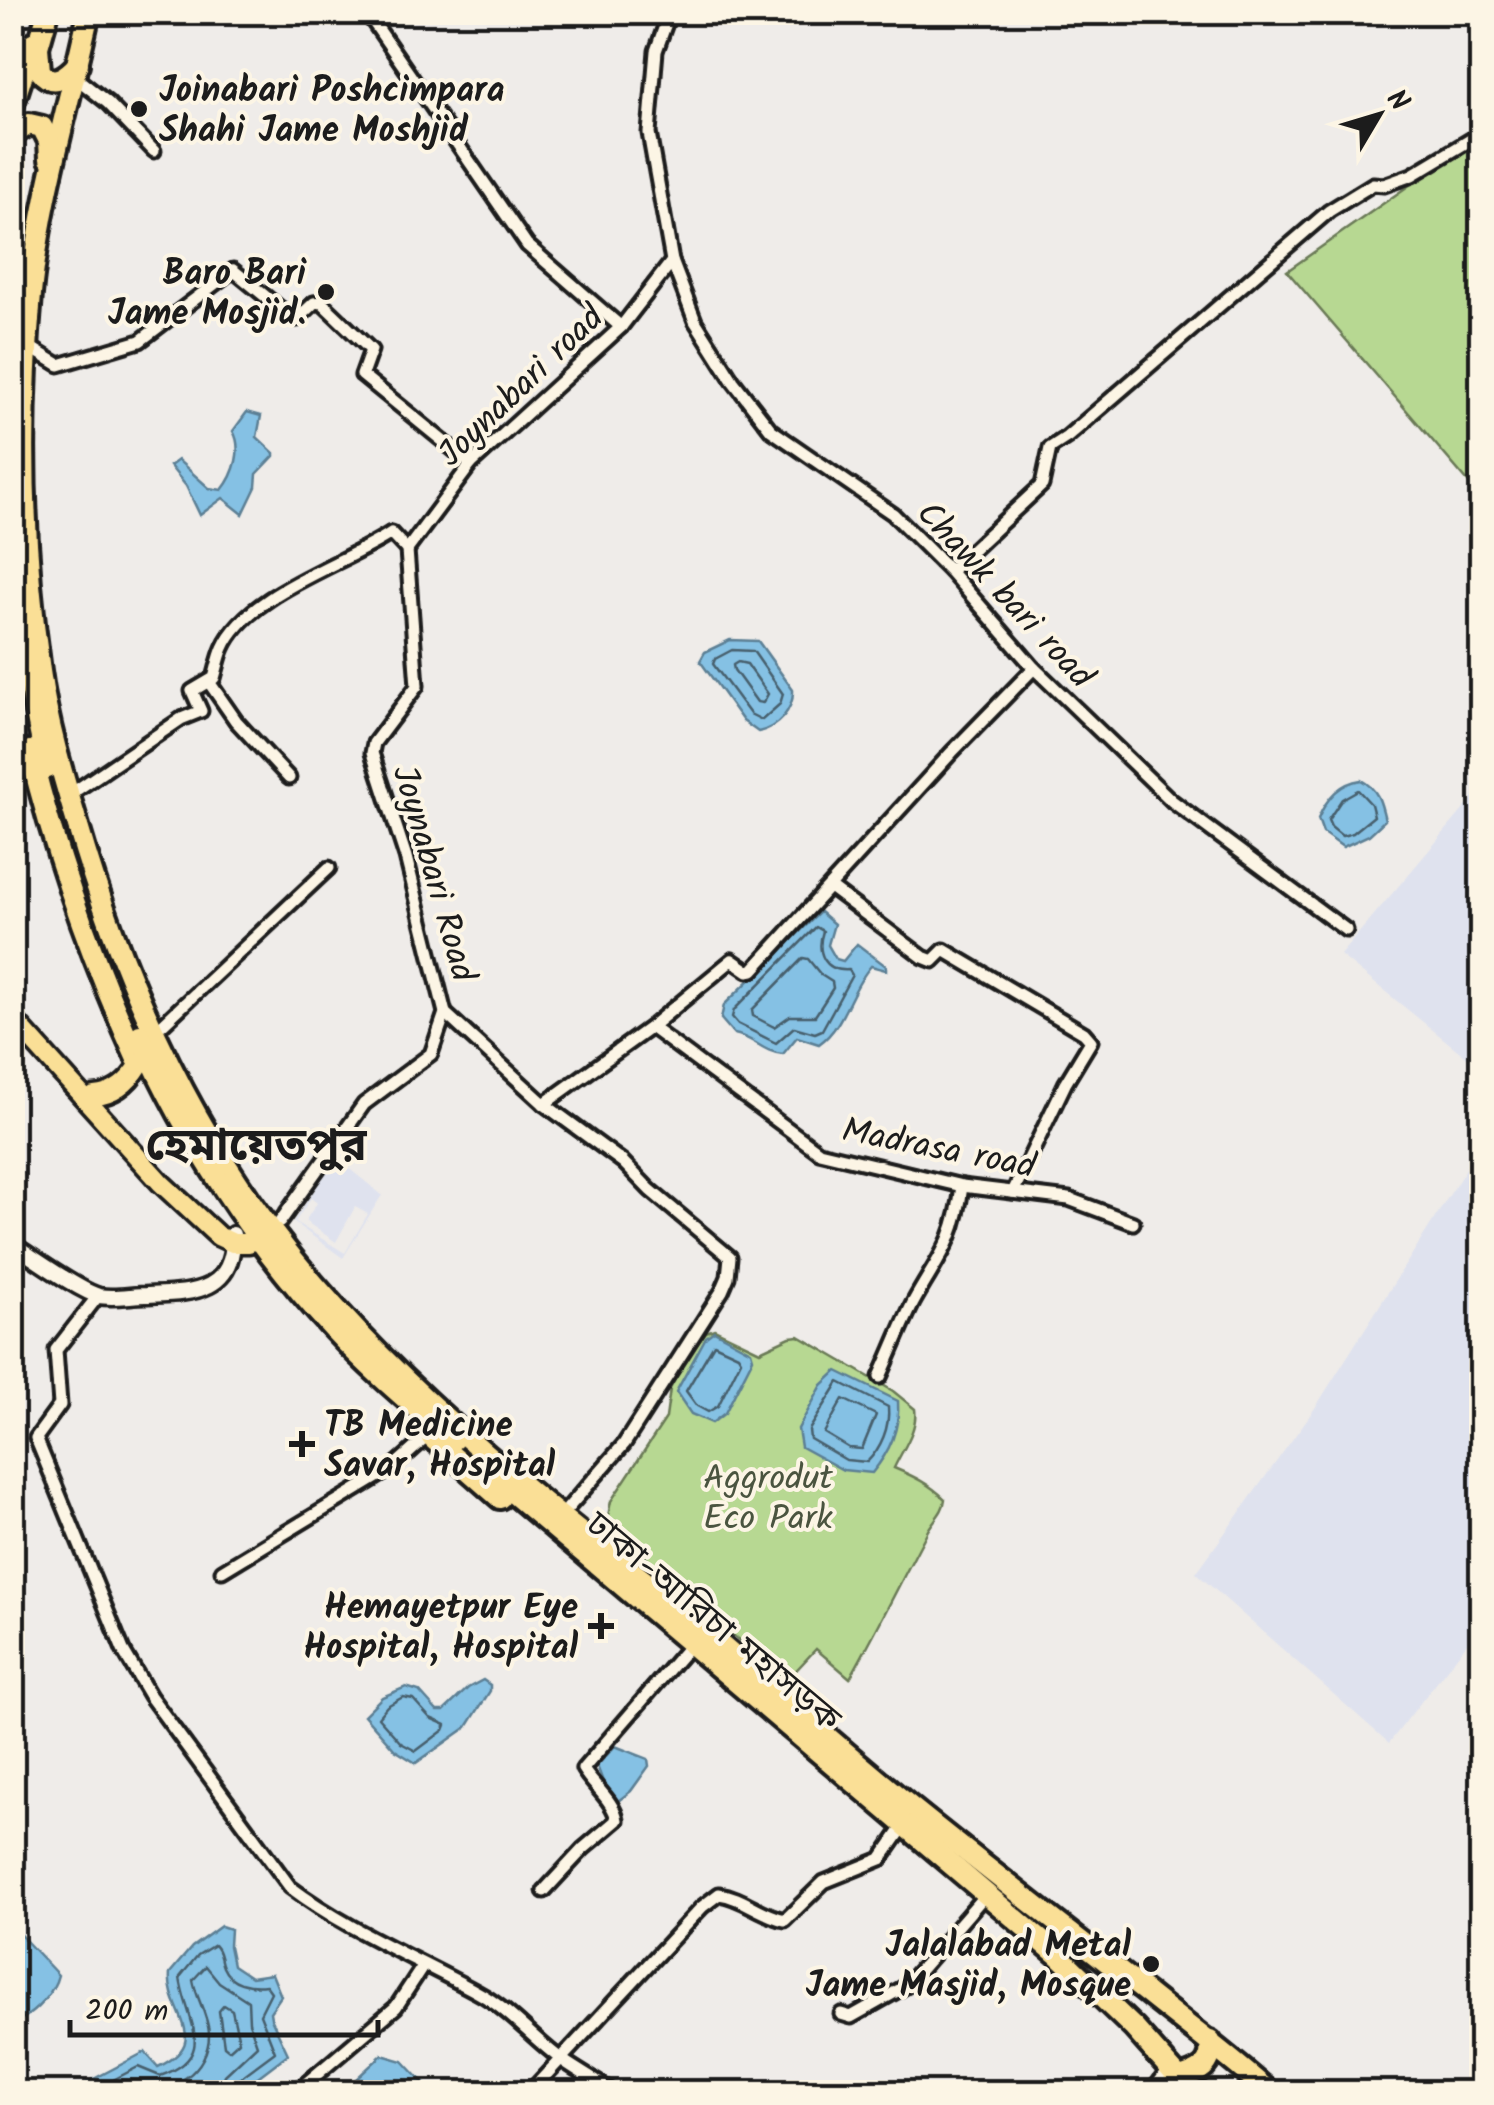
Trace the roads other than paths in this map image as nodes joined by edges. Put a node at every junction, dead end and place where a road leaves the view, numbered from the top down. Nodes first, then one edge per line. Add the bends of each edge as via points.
1 (47, 12) edge
2 (89, 12) edge
3 (670, 12) edge
4 (370, 18) dead end
5 (77, 70) junction
6 (12, 107) edge
7 (1482, 133) edge
8 (12, 135) edge
9 (154, 151) dead end
10 (51, 177) junction
11 (672, 260) junction
12 (621, 327) junction
13 (28, 346) junction
14 (472, 464) junction
15 (12, 498) edge
16 (408, 550) junction
17 (950, 571) junction
18 (21, 602) edge
19 (1034, 668) junction
20 (12, 670) edge
21 (212, 680) junction
22 (289, 778) dead end
23 (78, 789) junction
24 (330, 868) dead end
25 (830, 887) junction
26 (1346, 930) dead end
27 (12, 1005) edge
28 (446, 1014) junction
29 (12, 1018) edge
30 (162, 1024) junction
31 (651, 1027) junction
32 (140, 1064) junction
33 (94, 1096) junction
34 (544, 1104) junction
35 (962, 1186) junction
36 (1013, 1192) junction
37 (280, 1222) junction
38 (1133, 1223) dead end
39 (239, 1238) junction
40 (12, 1244) edge
41 (98, 1296) junction
42 (880, 1377) dead end
43 (429, 1435) junction
44 (568, 1508) junction
45 (222, 1571) dead end
46 (638, 1588) junction
47 (691, 1644) junction
48 (906, 1823) junction
49 (544, 1891) dead end
50 (985, 1895) junction
51 (423, 1966) junction
52 (841, 2014) dead end
53 (1210, 2040) junction
54 (560, 2058) junction
55 (1179, 2080) edge
56 (296, 2092) edge
57 (530, 2092) edge
58 (613, 2092) edge
59 (1152, 2092) edge
60 (1270, 2092) edge

1 - 5 highway via 40,72 57,80
1 - 6 highway
2 - 5 highway
3 - 11 street, Chawk bari road via 656,51 650,133
4 - 12 street via 527,245
5 - 9 street
5 - 10 highway
7 - 17 street via 1412,175 1373,184 1329,211 1050,448 1042,485
8 - 10 highway via 29,124 42,127
10 - 13 highway
11 - 12 street, Joynabari road
11 - 17 street, Chawk bari road via 695,322 772,430 893,514
12 - 14 street, Joynabari road
13 - 14 street via 59,365 140,341 233,270 297,320 321,302 371,350 362,375
13 - 18 highway
14 - 16 street, Joynabari road
15 - 18 highway, ঢাকা-আরিচা মহাসড়ক
16 - 21 street via 392,533 270,599 236,628
16 - 28 street, Joynabari Road via 417,686 372,754
17 - 19 street, Chawk bari road
18 - 23 highway via 44,625
18 - 46 highway, ঢাকা-আরিচা মহাসড়ক via 58,761 122,964 191,1105 273,1232 357,1330
19 - 25 street
19 - 26 street, Chawk bari road via 1172,802
20 - 32 highway via 42,801 104,987
21 - 22 street via 236,722
21 - 23 street via 192,691 201,711
23 - 30 highway
24 - 30 street
25 - 31 street via 754,970 732,960
25 - 36 street via 922,956 933,962 944,950 1091,1041
27 - 33 main road
28 - 34 street
28 - 37 street, Joynabari Road via 432,1054 364,1104
29 - 39 main road via 161,1183 218,1236
30 - 37 highway via 208,1115
31 - 34 street
31 - 35 street, Madrasa road via 819,1152
32 - 33 main road via 120,1087
32 - 39 highway
33 - 39 main road via 167,1177
34 - 44 street via 623,1162 731,1261 722,1291 644,1414
35 - 36 street, Madrasa road
35 - 42 street via 946,1251
36 - 38 street, Madrasa road via 1070,1199
37 - 44 highway via 372,1331
39 - 41 street via 222,1275 196,1292
39 - 43 highway via 321,1332
40 - 41 street
41 - 51 street via 56,1350 60,1405 36,1438 123,1650 290,1887
43 - 45 street via 392,1468
43 - 46 highway via 602,1582
44 - 46 highway via 610,1545
46 - 47 highway, ঢাকা-আরিচা মহাসড়ক
46 - 53 highway, ঢাকা-আরিচা মহাসড়ক
47 - 48 highway, ঢাকা-আরিচা মহাসড়ক
47 - 49 street via 583,1769 617,1820
48 - 50 highway, ঢাকা-আরিচা মহাসড়ক
48 - 54 street via 882,1859 824,1882 784,1920 719,1894
50 - 52 street via 906,1986 852,2017
50 - 55 highway, ঢাকা-আরিচা মহাসড়ক via 1087,1981
51 - 54 street via 503,2008
51 - 56 street via 396,2007
53 - 55 highway via 1206,2065
53 - 60 highway, ঢাকা-আরিচা মহাসড়ক
54 - 57 street
54 - 58 street
55 - 59 street

